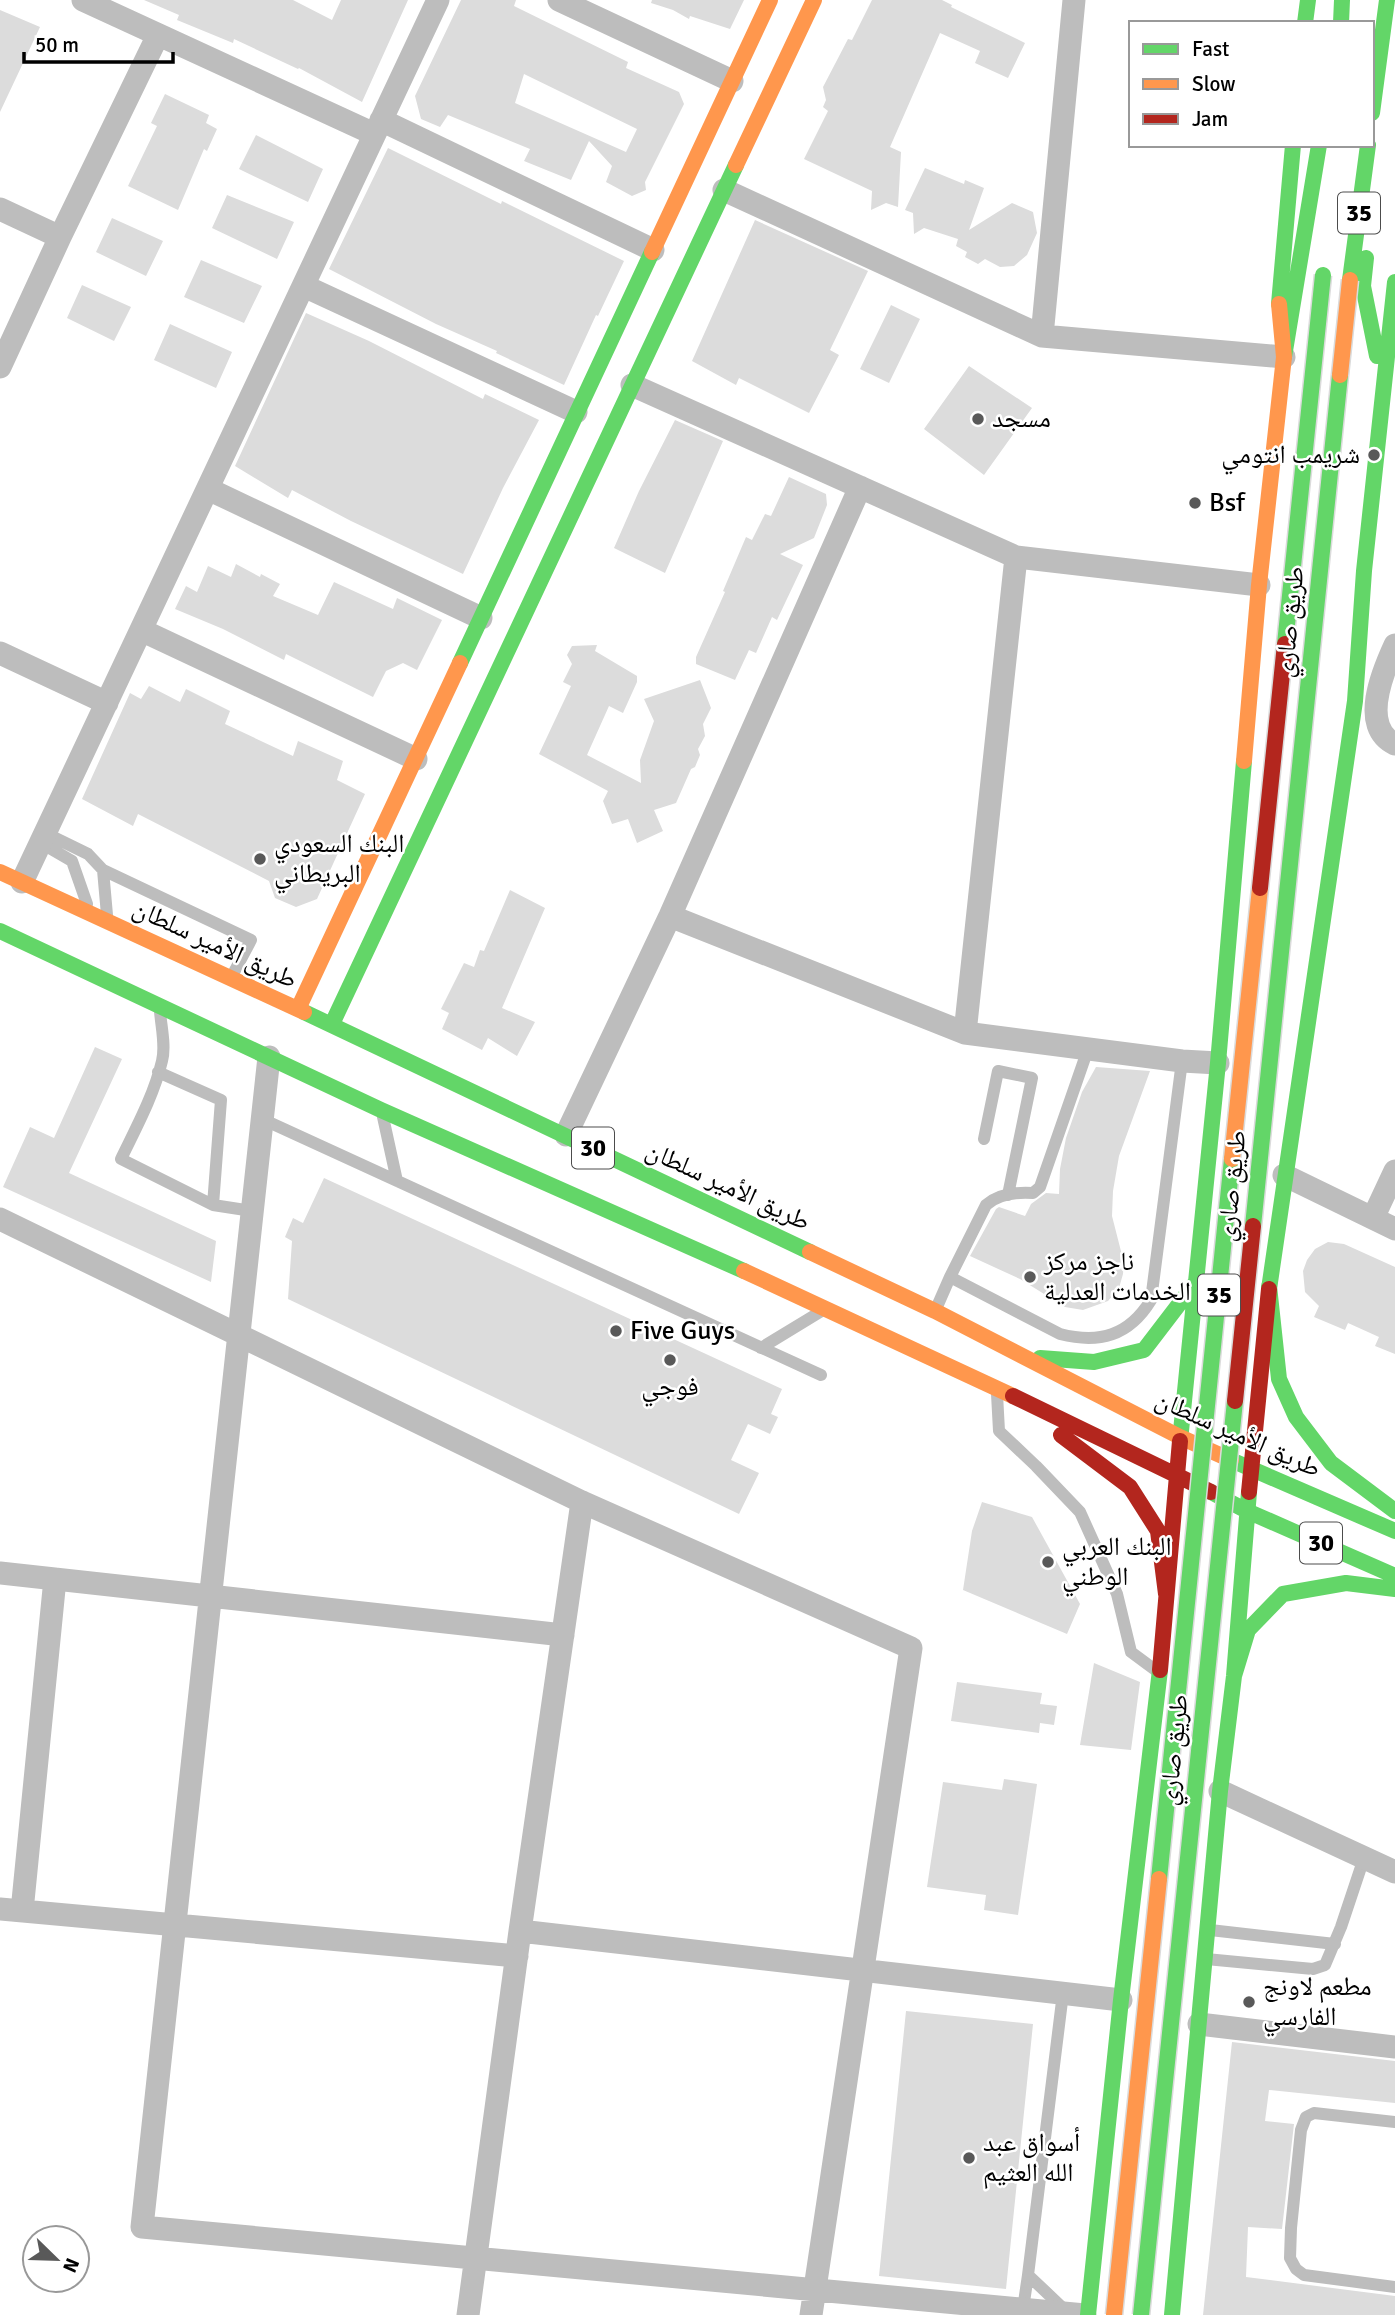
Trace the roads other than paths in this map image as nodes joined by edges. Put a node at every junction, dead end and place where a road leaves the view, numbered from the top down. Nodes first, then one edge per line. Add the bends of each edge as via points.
1 (83, 0) edge
2 (438, 0) edge
3 (559, 0) edge
4 (770, 0) edge
5 (814, 0) edge
6 (1073, 0) edge
7 (1308, 0) edge
8 (1388, 0) edge
9 (1342, 1) edge
10 (1305, 21) edge
11 (1340, 21) edge
12 (158, 35) junction
13 (732, 80) junction
14 (377, 127) junction
15 (1374, 129) edge
16 (1293, 147) edge
17 (1319, 147) edge
18 (1332, 147) edge
19 (1371, 147) edge
20 (1373, 147) edge
21 (1330, 171) dead end
22 (724, 190) junction
23 (0, 209) edge
24 (60, 237) junction
25 (653, 250) junction
26 (1324, 268) dead end
27 (304, 286) junction
28 (1394, 292) edge
29 (1042, 336) junction
30 (1284, 357) junction
31 (0, 367) edge
32 (632, 386) junction
33 (1384, 390) junction
34 (576, 412) junction
35 (860, 488) junction
36 (208, 489) junction
37 (1016, 557) junction
38 (1259, 585) junction
39 (481, 618) junction
40 (141, 630) junction
41 (1395, 645) edge
42 (0, 653) edge
43 (107, 703) junction
44 (456, 716) junction
45 (1395, 744) edge
46 (416, 759) junction
47 (43, 838) junction
48 (103, 870) junction
49 (0, 872) edge
50 (22, 882) junction
51 (91, 914) junction
52 (670, 916) junction
53 (107, 922) junction
54 (0, 931) edge
55 (230, 979) junction
56 (160, 1006) junction
57 (298, 1009) junction
58 (332, 1024) junction
59 (965, 1033) junction
60 (1088, 1049) junction
61 (269, 1058) junction
62 (1182, 1061) junction
63 (1218, 1063) junction
64 (158, 1072) junction
65 (381, 1110) junction
66 (262, 1119) junction
67 (566, 1135) junction
68 (984, 1139) dead end
69 (1395, 1171) edge
70 (1284, 1175) junction
71 (397, 1181) junction
72 (1008, 1195) junction
73 (213, 1205) junction
74 (252, 1211) junction
75 (1373, 1218) junction
76 (2, 1221) edge
77 (1395, 1229) edge
78 (950, 1277) junction
79 (1196, 1282) junction
80 (1269, 1286) junction
81 (827, 1308) junction
82 (934, 1311) junction
83 (239, 1335) junction
84 (761, 1348) junction
85 (1023, 1356) junction
86 (821, 1375) dead end
87 (996, 1386) junction
88 (1180, 1437) junction
89 (1251, 1467) junction
90 (1178, 1474) junction
91 (582, 1502) junction
92 (1247, 1511) junction
93 (1395, 1511) edge
94 (1395, 1531) edge
95 (0, 1573) edge
96 (1395, 1576) edge
97 (55, 1579) junction
98 (1395, 1589) edge
99 (1166, 1594) junction
100 (210, 1596) junction
101 (563, 1635) junction
102 (1160, 1674) junction
103 (1234, 1676) junction
104 (1220, 1791) junction
105 (1364, 1858) junction
106 (1395, 1872) edge
107 (11, 1910) edge
108 (175, 1925) junction
109 (1209, 1930) junction
110 (520, 1931) junction
111 (1335, 1944) junction
112 (517, 1956) junction
113 (1206, 1959) junction
114 (863, 1971) junction
115 (1063, 1993) junction
116 (1121, 2000) junction
117 (1199, 2024) junction
118 (1395, 2047) edge
119 (1395, 2122) edge
120 (476, 2258) junction
121 (1028, 2275) junction
122 (1395, 2287) edge
123 (815, 2290) junction
124 (1023, 2309) junction
125 (1080, 2314) edge
126 (468, 2315) edge
127 (811, 2315) edge
128 (1114, 2315) edge
129 (1141, 2315) edge
130 (1172, 2315) edge

1 - 12 street
2 - 14 street
3 - 13 street
4 - 13 main road
5 - 22 main road
6 - 29 street
7 - 10 main road
8 - 15 main road, طريق صاري / 35
9 - 11 main road
12 - 14 street
12 - 24 street
13 - 25 main road
14 - 25 street
14 - 27 street
16 - 30 main road via 1279,305
17 - 30 main road
18 - 21 main road, 35
19 - 129 main road, طريق صاري / 35, bridge via 1350,280
20 - 33 main road via 1363,286
22 - 29 street
22 - 32 main road
23 - 24 street
24 - 31 street
25 - 34 main road
26 - 128 main road, طريق صاري / 35, bridge
27 - 34 street
27 - 36 street
28 - 33 main road
29 - 30 street
30 - 38 main road
32 - 35 street
32 - 44 main road
33 - 70 main road via 1355,702
34 - 39 main road
35 - 37 street
35 - 52 street
36 - 39 street
36 - 40 street
37 - 38 street
37 - 59 street
38 - 63 main road
39 - 44 main road
40 - 43 street
40 - 46 street
41 - 45 street via 1381,675 1376,706 1380,727
42 - 43 street
43 - 47 street
44 - 46 main road
44 - 58 main road
46 - 57 main road
47 - 48 lane via 88,854
47 - 50 street
47 - 51 lane via 72,861
48 - 53 lane
48 - 55 lane via 251,940
49 - 50 main road, طريق الأمير سلطان / 30
50 - 51 main road, طريق الأمير سلطان / 30
51 - 53 main road, طريق الأمير سلطان / 30
52 - 59 street
52 - 67 street
53 - 55 main road, طريق الأمير سلطان / 30
54 - 56 main road, 30
55 - 57 main road, طريق الأمير سلطان / 30
56 - 61 main road, 30
56 - 64 lane via 163,1059
57 - 58 main road, طريق الأمير سلطان / 30
58 - 67 main road, طريق الأمير سلطان / 30
59 - 60 street
60 - 62 street
60 - 72 lane via 1040,1187 1033,1193
61 - 65 main road, 30
61 - 66 street
62 - 63 street
62 - 78 lane via 1151,1300 1141,1317 1102,1338 1078,1339 1059,1334
63 - 79 main road
64 - 73 lane via 221,1100
64 - 73 lane via 121,1159
65 - 71 lane
65 - 81 main road, 30
66 - 71 lane
66 - 74 street
67 - 82 main road, طريق الأمير سلطان / 30
68 - 72 lane via 998,1071 1032,1078
69 - 75 street
70 - 75 street
70 - 80 main road
71 - 84 lane
72 - 78 lane via 986,1205
73 - 74 lane
74 - 83 street
75 - 77 street
76 - 83 street
78 - 82 lane
79 - 80 main road via 1202,1385 1207,1395 1220,1402 1235,1400 1241,1388
79 - 85 main road via 1143,1350 1094,1362
79 - 88 main road, طريق صاري
80 - 89 main road
80 - 93 main road via 1279,1379 1296,1417 1331,1462
81 - 84 lane
81 - 87 main road, 30
82 - 85 main road, طريق الأمير سلطان / 30
83 - 91 street
83 - 100 street
84 - 86 lane
85 - 88 main road, طريق الأمير سلطان / 30
87 - 90 main road, 30
87 - 99 main road via 1130,1487 1158,1531
87 - 102 lane via 999,1431 1080,1512 1117,1594 1131,1652
88 - 89 main road, طريق الأمير سلطان / 30
88 - 90 main road, طريق صاري
89 - 92 main road
89 - 94 main road, طريق الأمير سلطان / 30
90 - 92 main road, 30
90 - 99 main road, طريق صاري
91 - 101 street
91 - 114 street via 911,1648
92 - 96 main road, 30
92 - 103 main road
95 - 97 street
97 - 100 street
97 - 107 street
98 - 103 main road via 1346,1583 1283,1594 1248,1630
99 - 102 main road, طريق صاري
100 - 101 street
100 - 108 street
101 - 110 street
102 - 103 main road via 1182,1582 1206,1566 1225,1581
102 - 116 main road, طريق صاري
103 - 104 main road
104 - 105 street
104 - 109 main road
105 - 106 street
105 - 111 lane
107 - 108 street
108 - 112 street
108 - 120 street via 142,2227
109 - 111 lane
109 - 113 main road
110 - 112 street
110 - 114 street
111 - 113 lane via 1325,1965 1313,1969
112 - 120 street
113 - 117 main road
114 - 115 street
114 - 123 street
115 - 116 street
115 - 121 lane
116 - 125 main road, طريق صاري
117 - 118 street
117 - 130 main road
119 - 122 lane via 1314,2113 1306,2117 1301,2130 1290,2258 1304,2275
120 - 123 street
120 - 126 street
121 - 124 lane
121 - 125 lane
123 - 124 street
123 - 127 street
124 - 125 street

